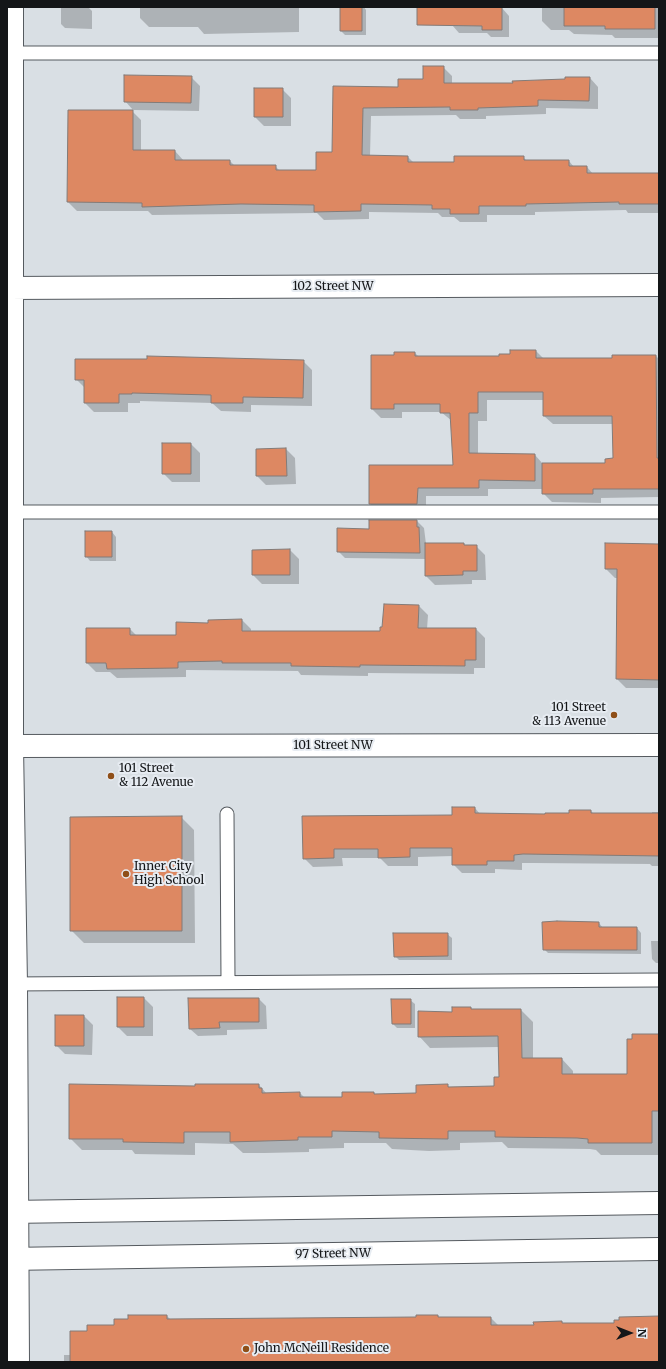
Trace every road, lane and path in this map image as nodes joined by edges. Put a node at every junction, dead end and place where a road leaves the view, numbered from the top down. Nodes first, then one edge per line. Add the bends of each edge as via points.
1 (12, 7) edge
2 (659, 53) edge
3 (11, 54) junction
4 (659, 285) edge
5 (9, 288) edge
6 (10, 512) edge
7 (659, 512) edge
8 (659, 745) edge
9 (10, 746) edge
10 (228, 814) dead end
11 (659, 980) edge
12 (228, 982) junction
13 (12, 984) edge
14 (659, 1203) edge
15 (12, 1212) edge
16 (659, 1248) edge
17 (12, 1259) edge
18 (18, 1362) edge

1 - 3 street
2 - 3 lane
3 - 5 street
4 - 5 street, 102 Street NW
5 - 6 street
6 - 7 lane
6 - 9 street
8 - 9 street, 101 Street NW
9 - 13 street
10 - 12 lane
11 - 12 lane
12 - 13 lane
13 - 15 street
14 - 15 street
15 - 17 street
16 - 17 street, 97 Street NW
17 - 18 street

